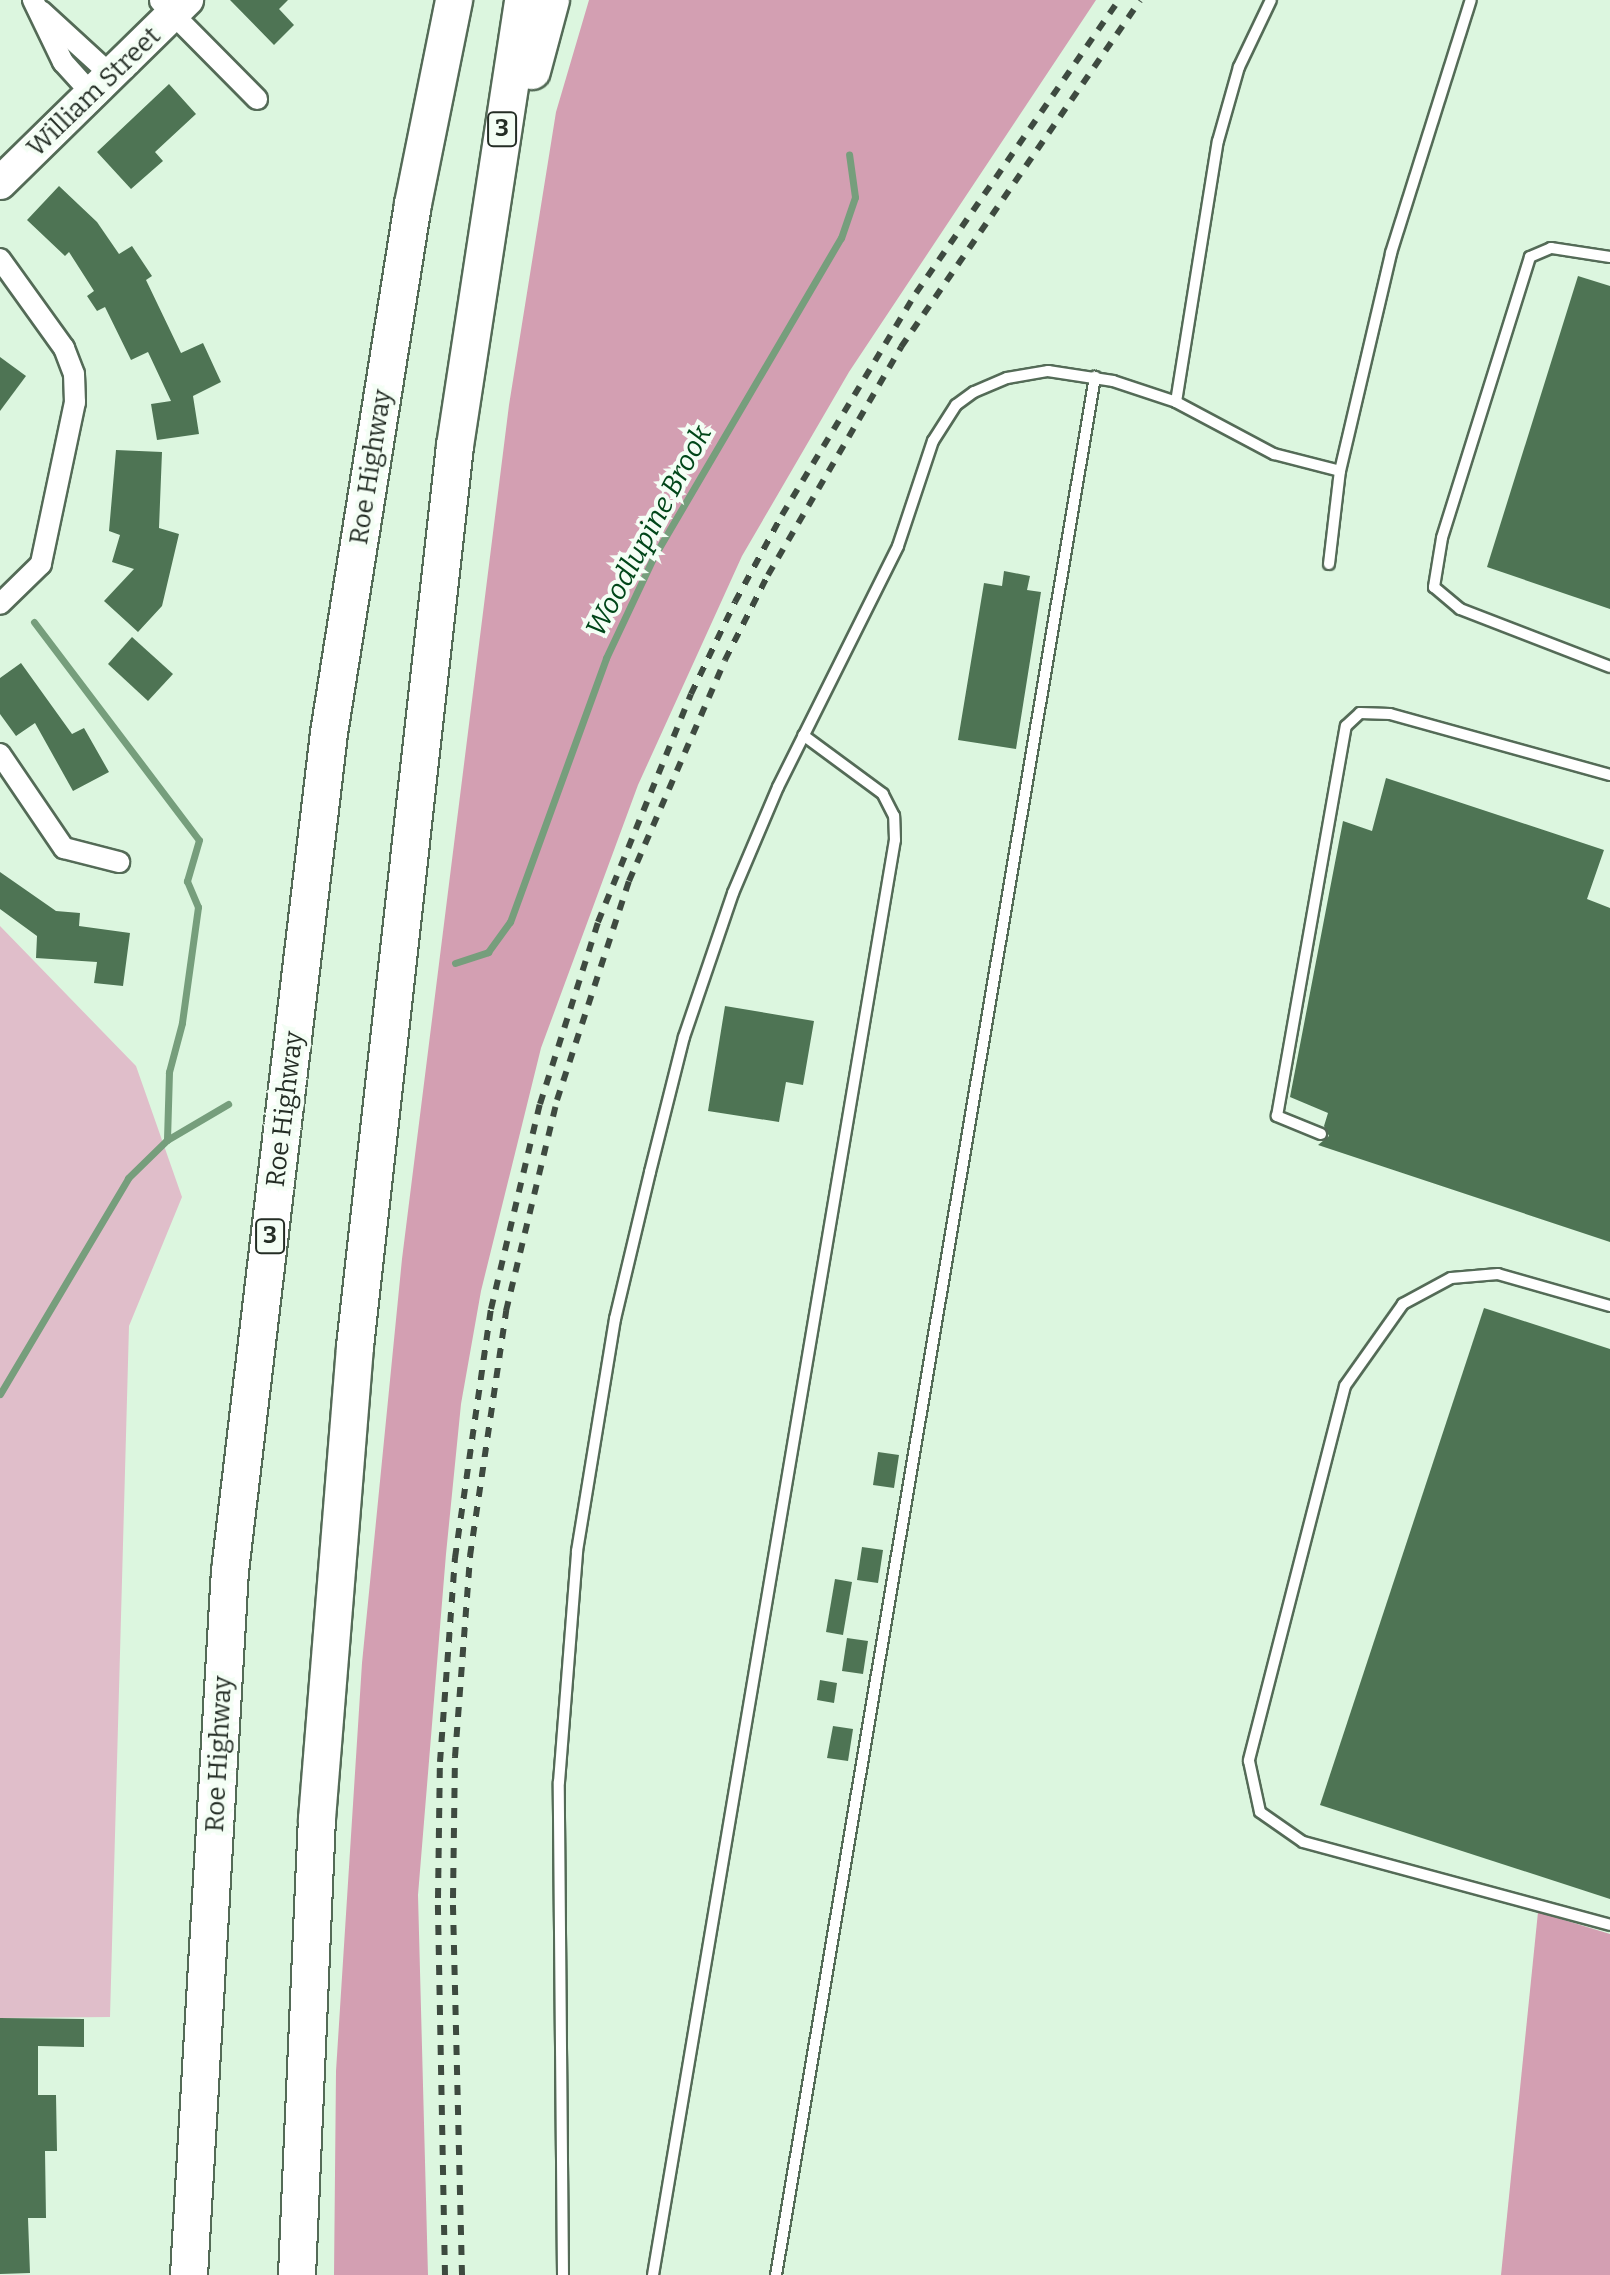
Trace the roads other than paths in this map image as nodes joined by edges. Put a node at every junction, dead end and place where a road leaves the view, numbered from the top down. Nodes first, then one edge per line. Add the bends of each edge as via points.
1 (454, 0) edge
2 (523, 0) edge
3 (551, 0) edge
4 (1271, 0) edge
5 (1471, 0) edge
6 (36, 4) edge
7 (170, 4) edge
8 (95, 78) junction
9 (257, 99) dead end
10 (0, 159) edge
11 (0, 183) edge
12 (481, 257) junction
13 (1610, 257) edge
14 (0, 259) edge
15 (0, 276) edge
16 (25, 296) junction
17 (1095, 377) junction
18 (1176, 402) junction
19 (1340, 471) junction
20 (1329, 564) dead end
21 (0, 604) edge
22 (1610, 667) edge
23 (803, 735) junction
24 (0, 754) edge
25 (1610, 775) edge
26 (119, 862) dead end
27 (1321, 1134) dead end
28 (1610, 1306) edge
29 (1610, 1925) edge
30 (189, 2275) edge
31 (297, 2275) edge
32 (563, 2275) edge
33 (653, 2275) edge
34 (776, 2275) edge

1 - 30 highway, Roe Highway / 3 via 413,204 329,733 234,1540
2 - 12 highway, 3
3 - 12 highway
4 - 18 lane via 1239,67 1218,141
5 - 19 lane via 1391,253
6 - 8 street via 50,41
7 - 8 main road, William Street
7 - 9 street
8 - 10 main road, William Street
8 - 11 main road, William Street
12 - 31 highway, 3 via 437,600 354,1362 316,1834
13 - 22 lane via 1551,248 1530,257 1442,538 1434,587 1460,609
14 - 16 street
15 - 16 street
16 - 21 street via 64,348 74,374 75,402 41,564
17 - 18 lane
17 - 23 lane via 1025,373 974,392 956,405 933,441 898,546
17 - 34 lane
18 - 19 lane via 1274,454
19 - 20 lane
23 - 32 lane via 733,893 684,1037 615,1319 591,1459 565,1663 559,1782
23 - 33 lane via 883,794 894,816 895,840
24 - 26 street via 64,848
25 - 27 lane via 1390,714 1360,713 1346,726 1277,1116
28 - 29 lane via 1498,1274 1451,1278 1403,1304 1345,1386 1249,1761 1260,1812 1303,1842

